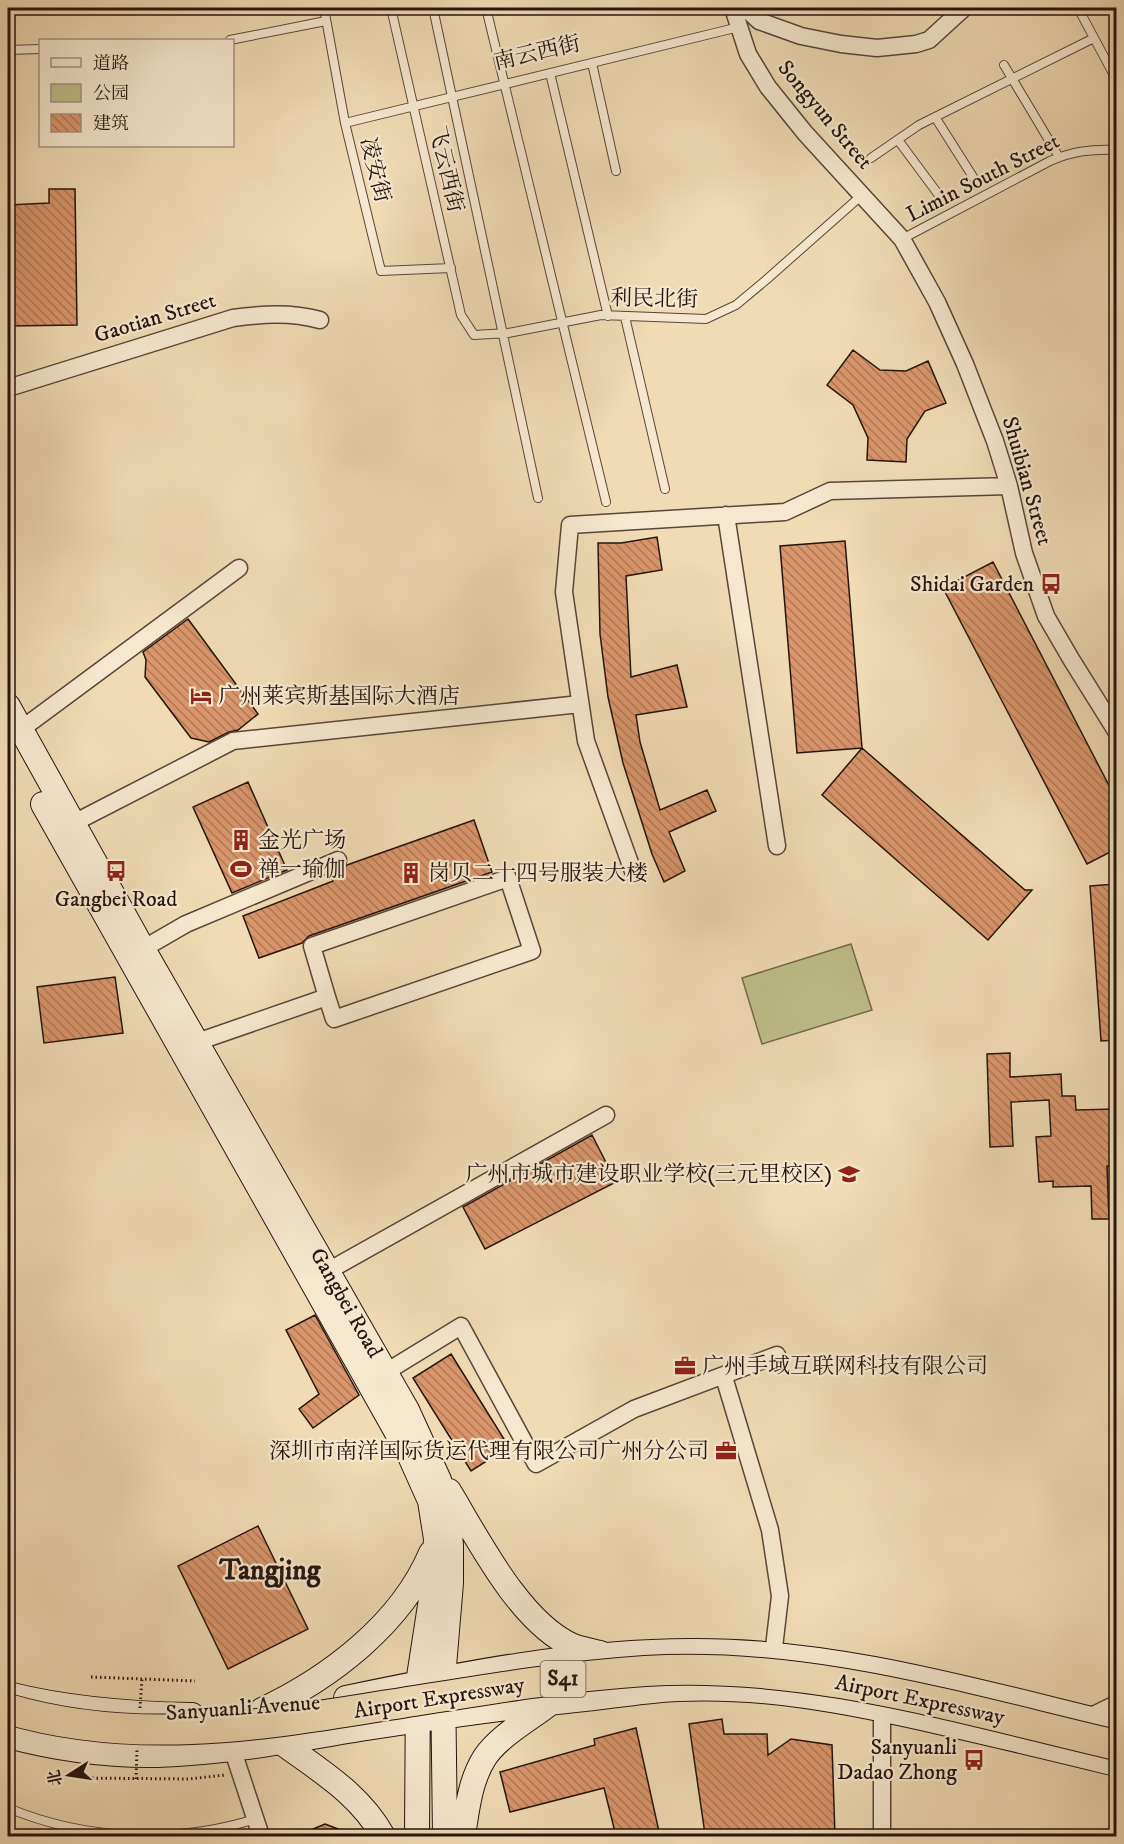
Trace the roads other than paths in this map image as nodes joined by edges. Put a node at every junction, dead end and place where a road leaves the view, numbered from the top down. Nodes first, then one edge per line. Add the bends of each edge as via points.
1 (324, 8) edge
2 (391, 8) edge
3 (433, 8) edge
4 (486, 8) edge
5 (733, 8) edge
6 (745, 8) edge
7 (964, 8) edge
8 (1078, 8) edge
9 (326, 21) junction
10 (739, 27) junction
11 (1094, 38) junction
12 (234, 39) edge
13 (39, 49) edge
14 (8, 50) edge
15 (592, 63) junction
16 (1005, 65) dead end
17 (550, 73) junction
18 (1012, 78) junction
19 (1116, 79) edge
20 (504, 84) junction
21 (452, 97) junction
22 (413, 106) junction
23 (935, 117) junction
24 (345, 123) junction
25 (898, 140) junction
26 (1116, 150) edge
27 (1059, 157) junction
28 (871, 158) dead end
29 (616, 171) dead end
30 (973, 177) dead end
31 (862, 194) junction
32 (944, 202) dead end
33 (902, 239) junction
34 (451, 268) junction
35 (608, 316) junction
36 (625, 317) junction
37 (320, 320) dead end
38 (562, 322) junction
39 (503, 333) junction
40 (474, 335) joint
41 (8, 388) edge
42 (1009, 486) junction
43 (664, 489) dead end
44 (538, 498) dead end
45 (606, 502) dead end
46 (726, 515) junction
47 (238, 568) dead end
48 (580, 704) junction
49 (8, 706) edge
50 (1116, 731) edge
51 (12, 736) edge
52 (65, 827) junction
53 (777, 846) dead end
54 (338, 860) dead end
55 (633, 874) dead end
56 (136, 953) junction
57 (327, 997) junction
58 (197, 1042) junction
59 (606, 1115) dead end
60 (328, 1271) junction
61 (777, 1355) dead end
62 (386, 1372) junction
63 (724, 1377) junction
64 (435, 1469) junction
65 (436, 1539) junction
66 (608, 1655) junction
67 (773, 1656) junction
68 (443, 1678) junction
69 (418, 1683) junction
70 (8, 1694) edge
71 (551, 1702) junction
72 (1116, 1704) edge
73 (8, 1709) edge
74 (882, 1709) junction
75 (253, 1711) junction
76 (443, 1718) junction
77 (1087, 1718) junction
78 (417, 1720) junction
79 (1116, 1725) edge
80 (8, 1736) edge
81 (281, 1742) junction
82 (1116, 1745) edge
83 (239, 1747) junction
84 (1116, 1764) edge
85 (8, 1808) edge
86 (255, 1818) junction
87 (261, 1836) edge
88 (383, 1836) edge
89 (417, 1836) edge
90 (445, 1836) edge
91 (463, 1836) edge
92 (882, 1836) edge

1 - 9 lane, 凌安街
2 - 22 lane, 飞云西街
3 - 21 lane
4 - 20 lane
5 - 10 street, Songyun Street
6 - 7 street via 759,21 801,36 877,48 929,40
8 - 11 lane
9 - 12 lane
9 - 24 lane, 凌安街
10 - 15 lane, 南云西街
10 - 31 street, Songyun Street via 748,54 768,87
11 - 18 lane
11 - 19 lane
13 - 14 lane
15 - 17 lane, 南云西街
15 - 29 lane
16 - 18 lane
17 - 20 lane, 南云西街
17 - 35 lane
18 - 23 lane
18 - 27 lane
20 - 21 lane, 南云西街
20 - 38 lane
21 - 22 lane, 南云西街
21 - 39 lane
22 - 24 lane, 南云西街
22 - 34 lane, 飞云西街
23 - 25 lane
23 - 30 lane
24 - 34 lane, 凌安街 via 381,271
25 - 28 lane
25 - 32 lane
26 - 27 lane, Limin South Street via 1097,149
27 - 33 lane, Limin South Street
31 - 33 street, Songyun Street
31 - 36 lane, 利民北街 via 736,305 706,319
33 - 42 street, Shuibian Street via 965,364
34 - 40 lane, 飞云西街 via 461,315
35 - 36 lane, 利民北街
35 - 38 lane, 利民北街
36 - 43 lane
37 - 41 street, Gaotian Street via 277,314 233,318
38 - 39 lane, 利民北街
38 - 45 lane
39 - 40 lane, 利民北街
39 - 44 lane
42 - 46 street via 830,491 785,512
42 - 50 street, Shuibian Street via 1024,553 1046,615
46 - 48 street via 570,525 564,592
46 - 53 street
47 - 51 street
48 - 52 street via 233,741
48 - 55 street via 586,741
49 - 51 main road, Gangbei Road
51 - 52 main road, Gangbei Road
52 - 56 main road, Gangbei Road
54 - 56 street via 186,924
56 - 58 main road, Gangbei Road
56 - 65 main road, Gangbei Road via 409,1454 430,1501
57 - 57 street via 312,946 508,878 532,951 334,1019
57 - 58 street
58 - 60 main road, Gangbei Road
59 - 60 street
60 - 62 main road, Gangbei Road
61 - 63 street
62 - 63 street via 461,1326 536,1464 634,1409
62 - 64 main road, Gangbei Road
63 - 67 street via 770,1530 780,1596
64 - 66 main road via 524,1607 573,1646
64 - 68 main road, Gangbei Road via 448,1515 451,1545
65 - 69 main road, Gangbei Road
65 - 75 main road via 421,1577 380,1628 337,1666 296,1694
66 - 67 main road, Sanyuanli Avenue via 693,1651
66 - 68 main road, Sanyuanli Avenue
67 - 77 main road, Sanyuanli Avenue via 900,1675
68 - 69 main road, Sanyuanli Avenue
68 - 76 main road, Gangbei Road
69 - 75 main road, Sanyuanli Avenue via 334,1701
69 - 78 main road, Gangbei Road
70 - 75 main road, Sanyuanli Avenue via 115,1711 196,1715
71 - 74 main road, Sanyuanli Avenue via 704,1688 814,1696
71 - 76 main road, Sanyuanli Avenue
71 - 91 main road via 485,1756 473,1781
72 - 77 street
73 - 82 highway, Airport Expressway / S41, bridge via 110,1728 205,1730 578,1677 697,1670 797,1676 867,1686
74 - 84 main road, Sanyuanli Avenue
74 - 92 street
75 - 83 main road via 255,1733
76 - 78 main road, Sanyuanli Avenue
76 - 90 main road, Gangbei Road
77 - 79 main road, Sanyuanli Avenue
78 - 81 main road, Sanyuanli Avenue
78 - 89 main road, Gangbei Road
80 - 83 main road, Sanyuanli Avenue via 63,1748 128,1754
81 - 83 main road, Sanyuanli Avenue
81 - 88 main road via 353,1795
83 - 86 street via 240,1773
85 - 86 lane via 69,1829 144,1836 207,1833
86 - 87 street

